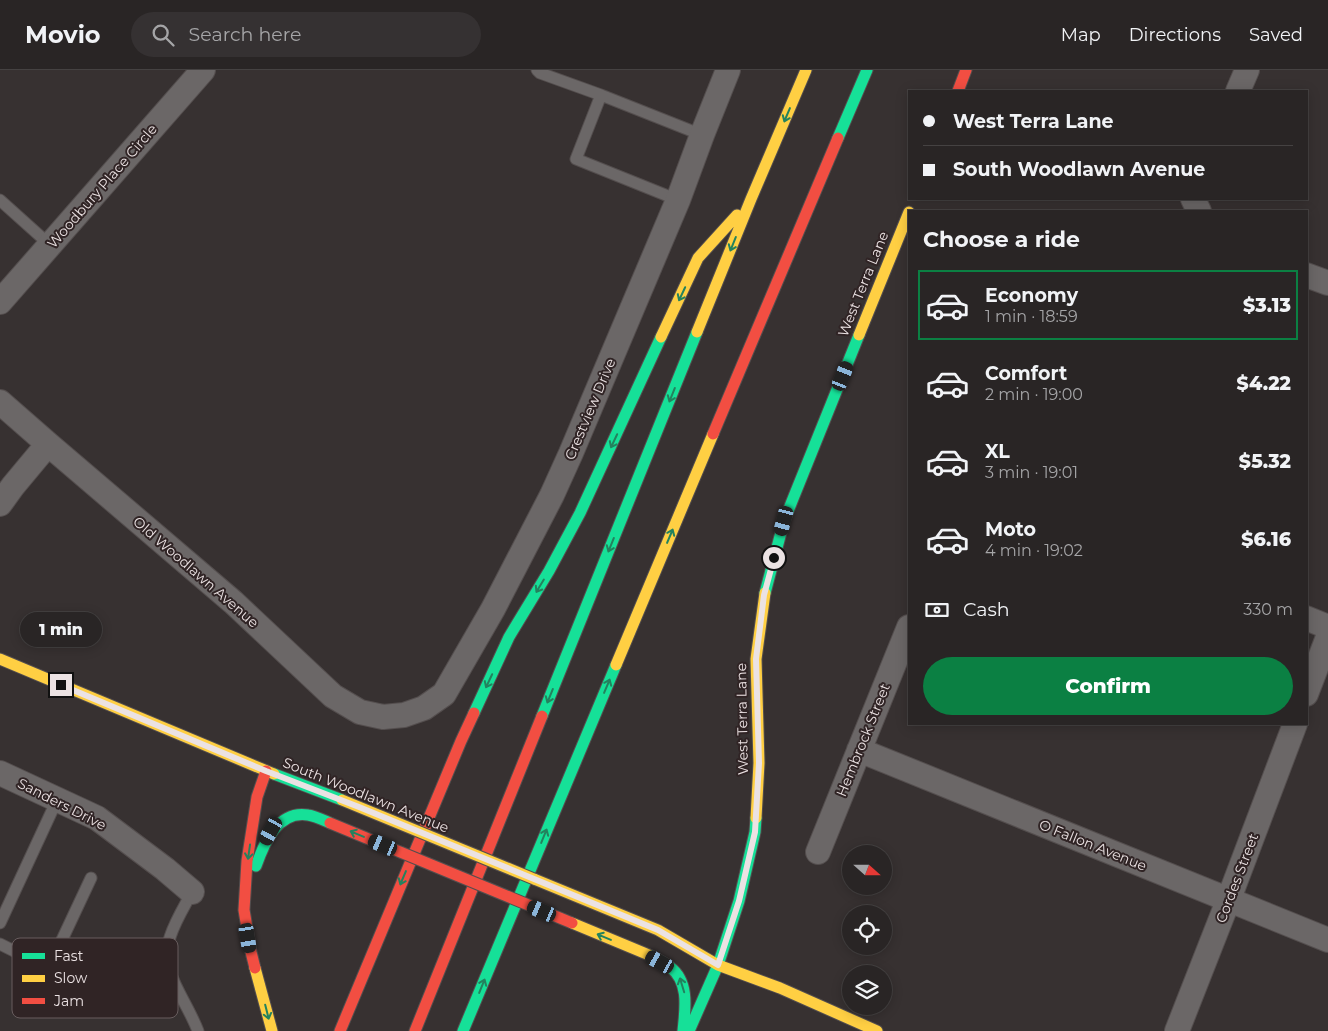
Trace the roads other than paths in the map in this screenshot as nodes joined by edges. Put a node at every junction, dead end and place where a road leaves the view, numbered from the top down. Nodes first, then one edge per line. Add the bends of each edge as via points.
1 (203, 70) edge
2 (537, 70) edge
3 (728, 70) edge
4 (806, 70) edge
5 (867, 70) edge
6 (966, 70) edge
7 (1247, 70) edge
8 (958, 90) edge
9 (1238, 90) edge
10 (601, 96) junction
11 (702, 136) junction
12 (751, 199) junction
13 (0, 200) edge
14 (678, 200) junction
15 (908, 214) edge
16 (50, 245) junction
17 (1308, 276) edge
18 (1328, 283) edge
19 (0, 302) edge
20 (0, 402) edge
21 (48, 444) junction
22 (0, 504) edge
23 (1308, 619) edge
24 (1328, 628) edge
25 (908, 629) edge
26 (1328, 637) edge
27 (0, 659) edge
28 (1308, 689) edge
29 (404, 715) joint
30 (1295, 725) edge
31 (859, 750) junction
32 (266, 771) junction
33 (0, 773) edge
34 (57, 800) junction
35 (818, 852) dead end
36 (91, 878) dead end
37 (192, 892) joint
38 (1228, 901) junction
39 (244, 910) junction
40 (0, 923) edge
41 (63, 938) edge
42 (171, 938) edge
43 (1328, 940) edge
44 (0, 944) edge
45 (12, 950) edge
46 (718, 965) junction
47 (178, 988) edge
48 (851, 1026) edge
49 (198, 1031) edge
50 (272, 1031) edge
51 (340, 1031) edge
52 (415, 1031) edge
53 (463, 1031) edge
54 (683, 1031) edge
55 (689, 1031) edge
56 (877, 1031) edge
57 (1177, 1031) edge

1 - 16 street, Woodbury Place Circle
2 - 10 lane
3 - 11 street, Crestview Drive
4 -> 12 main road
53 -> 5 main road
6 - 8 main road
7 - 9 street
10 - 11 lane
10 - 14 lane via 576,160
11 - 14 street, Crestview Drive
12 -> 51 main road via 698,258 580,513 509,636 461,741
12 -> 52 main road
13 - 16 lane
14 - 29 street, Crestview Drive via 552,496 493,609 444,694 424,708
15 - 46 main road, West Terra Lane via 784,521 764,595 756,659 759,763 755,832 739,901
16 - 19 street, Woodbury Place Circle
17 - 18 street
20 - 21 street, Old Woodlawn Avenue
21 - 22 street
21 - 29 street, Old Woodlawn Avenue via 233,602 333,696 360,712 383,717
23 - 24 street
25 - 31 street, Hembrock Street
26 - 28 street
27 - 32 main road, South Woodlawn Avenue
30 - 38 street, Cordes Street
31 - 35 street, Hembrock Street
31 - 38 street, O Fallon Avenue
32 -> 39 main road via 257,797 247,861
32 - 46 main road, South Woodlawn Avenue, bridge via 658,930
33 - 34 street, Sanders Drive
34 - 37 street, Sanders Drive via 97,818
34 - 40 lane
36 - 41 lane
37 - 42 lane
38 - 43 street, O Fallon Avenue
38 - 57 street, Cordes Street
39 -> 50 main road via 251,952
54 -> 39 main road, bridge via 684,988 671,968 648,955 306,815 288,817 271,831 261,850
44 - 45 lane
46 - 48 main road, South Woodlawn Avenue via 780,988
46 - 55 main road, West Terra Lane
47 - 49 lane
48 - 56 main road, South Woodlawn Avenue

